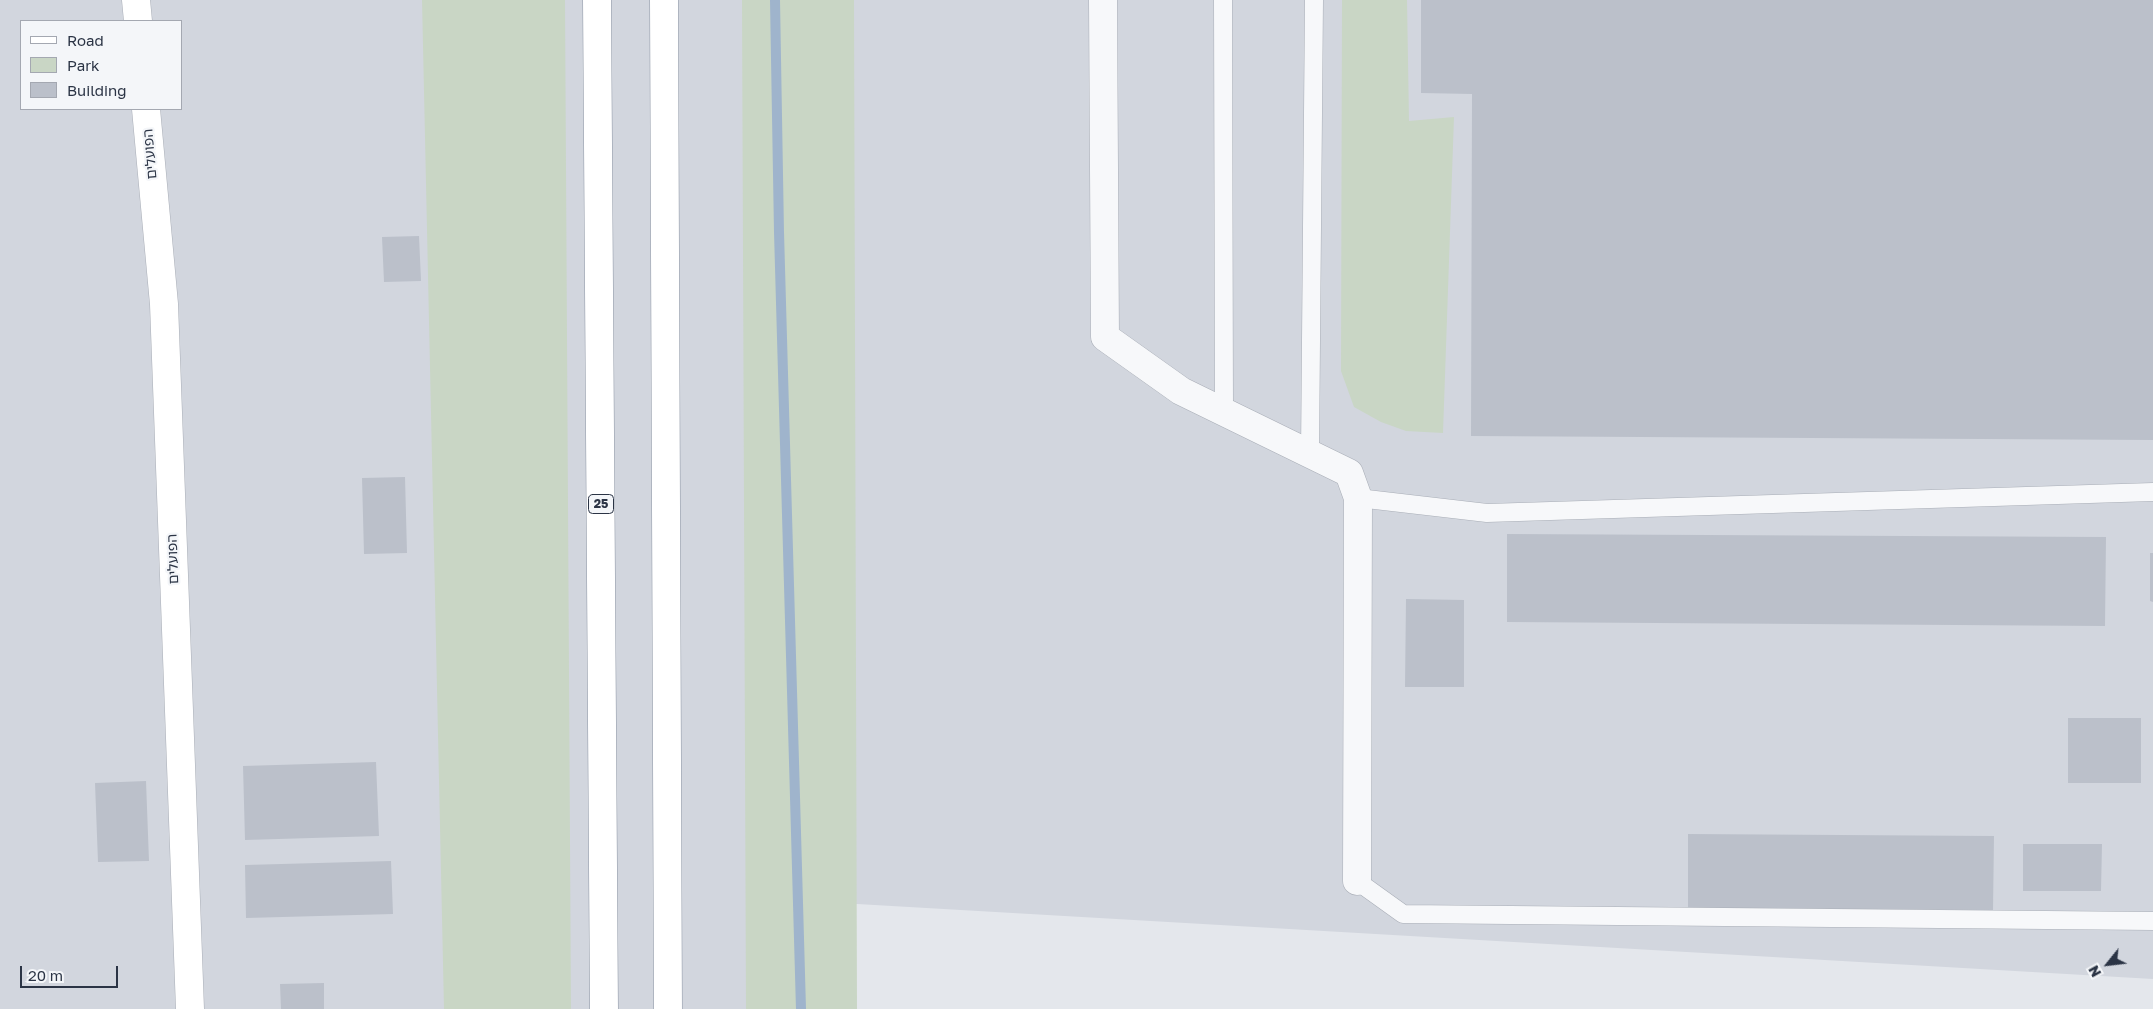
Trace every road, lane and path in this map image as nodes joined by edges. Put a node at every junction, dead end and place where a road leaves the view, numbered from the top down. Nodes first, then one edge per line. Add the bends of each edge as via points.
1 (136, 0) edge
2 (597, 0) edge
3 (664, 0) edge
4 (1103, 0) edge
5 (1223, 0) edge
6 (1314, 0) edge
7 (138, 20) edge
8 (146, 110) edge
9 (1224, 413) junction
10 (1310, 454) junction
11 (2153, 492) edge
12 (1358, 498) junction
13 (1357, 882) joint
14 (2153, 921) edge
15 (190, 1009) edge
16 (604, 1009) edge
17 (668, 1009) edge

1 - 7 main road
2 - 16 main road, 25
3 - 17 main road
4 - 9 street via 1105,337 1181,391
5 - 9 lane
6 - 10 lane
8 - 15 main road, הפועלים via 164,304
9 - 10 street
10 - 12 street via 1349,473
11 - 12 lane via 1487,513
12 - 13 street
13 - 14 lane via 1403,914

